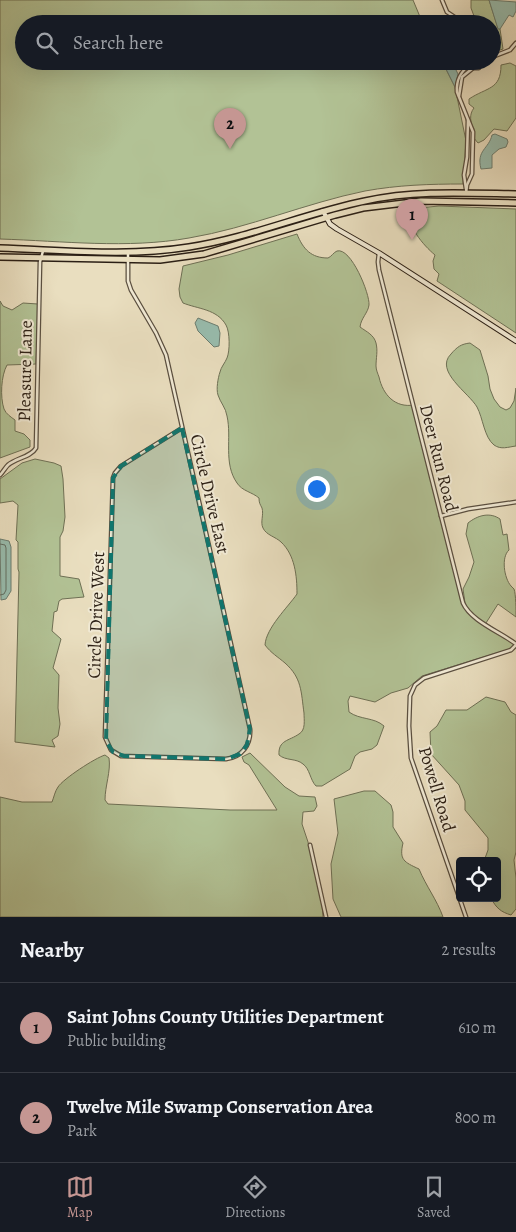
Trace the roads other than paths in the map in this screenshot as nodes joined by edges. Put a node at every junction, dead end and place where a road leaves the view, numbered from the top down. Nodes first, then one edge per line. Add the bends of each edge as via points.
1 (442, 0) edge
2 (452, 15) edge
3 (516, 43) edge
4 (501, 54) edge
5 (464, 70) edge
6 (470, 70) edge
7 (459, 97) junction
8 (468, 119) junction
9 (465, 169) junction
10 (472, 170) junction
11 (466, 193) junction
12 (516, 194) edge
13 (422, 201) junction
14 (516, 203) edge
15 (323, 211) junction
16 (326, 218) junction
17 (0, 248) edge
18 (43, 250) junction
19 (128, 252) junction
20 (379, 253) junction
21 (0, 257) edge
22 (42, 259) junction
23 (127, 261) junction
24 (516, 342) edge
25 (182, 428) junction
26 (0, 475) edge
27 (516, 502) edge
28 (441, 516) junction
29 (516, 645) edge
30 (111, 750) joint
31 (310, 845) dead end
32 (326, 917) edge
33 (466, 917) edge

1 - 2 street
3 - 4 street
5 - 7 street via 457,82
6 - 7 street via 462,77
7 - 8 street
8 - 9 street
8 - 10 street via 473,132
9 - 10 street
9 - 11 street
10 - 11 street
11 - 12 highway
11 - 13 highway via 463,198
11 - 15 highway via 404,195
13 - 14 highway
13 - 16 highway via 363,208
15 - 16 main road
15 - 19 highway via 204,244
16 - 20 main road via 337,229
16 - 23 highway via 198,255
17 - 18 highway
18 - 19 highway
18 - 22 street, Pleasure Lane
19 - 23 street, Circle Drive East
20 - 24 main road
20 - 28 street, Deer Run Road via 379,270
21 - 22 highway
22 - 23 highway
22 - 26 street, Pleasure Lane via 36,448 8,465
23 - 25 street, Circle Drive East via 131,290 164,349
25 - 30 street, Circle Drive West via 121,466 113,478 105,734
25 - 30 street, Circle Drive East via 250,737 246,748 237,756 224,760 124,756
27 - 28 street
28 - 29 street, Deer Run Road via 464,606 474,617
29 - 33 street, Powell Road via 511,650 424,678 415,684 410,696 412,764
31 - 32 street

